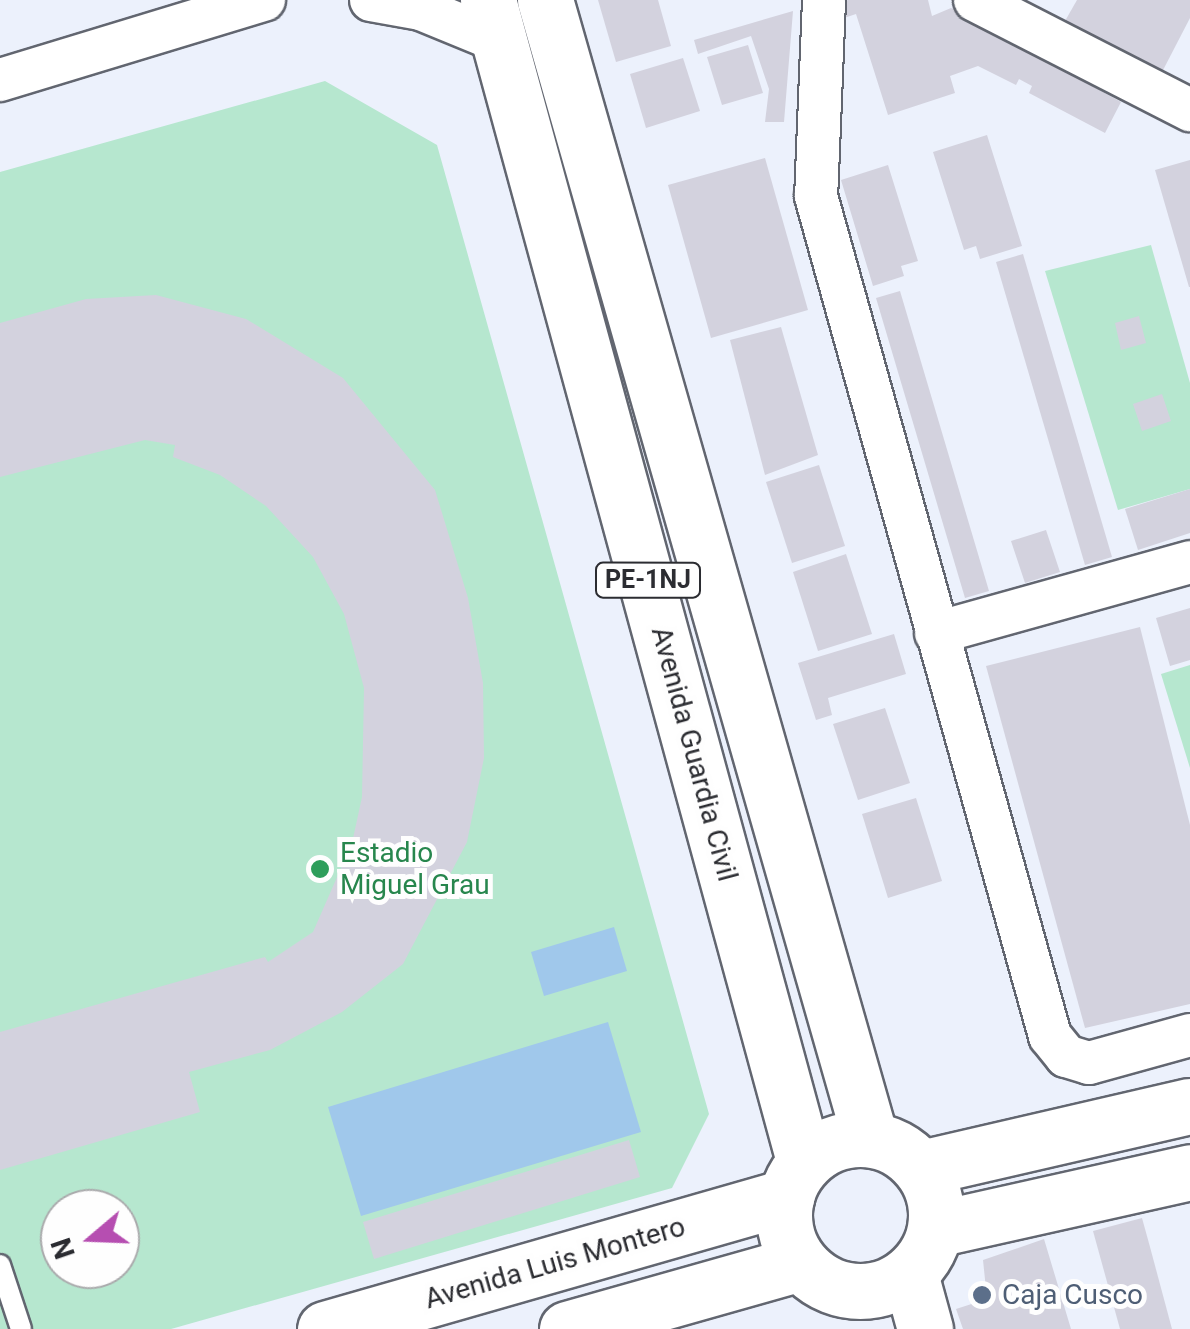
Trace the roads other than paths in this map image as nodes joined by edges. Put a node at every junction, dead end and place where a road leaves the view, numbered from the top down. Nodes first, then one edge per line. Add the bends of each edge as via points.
1 (264, 0) edge
2 (371, 0) edge
3 (545, 0) edge
4 (824, 0) edge
5 (975, 0) edge
6 (1048, 16) edge
7 (495, 21) edge
8 (0, 80) edge
9 (1186, 97) edge
10 (1190, 562) edge
11 (936, 633) junction
12 (1190, 1035) edge
13 (1190, 1106) edge
14 (870, 1138) junction
15 (921, 1168) junction
16 (1190, 1172) edge
17 (795, 1179) junction
18 (923, 1251) junction
19 (0, 1265) edge
20 (828, 1293) edge
21 (21, 1329) edge
22 (325, 1329) edge
23 (568, 1329) edge
24 (925, 1329) edge

1 - 8 street
2 - 7 street
3 - 14 main road, PE-1NJ
4 - 11 street via 816,196
5 - 6 street
6 - 9 street
7 - 17 main road, Avenida Guardia Civil / PE-1NJ
10 - 11 street
11 - 12 street via 1050,1036 1066,1056 1089,1063
13 - 15 main road
14 - 15 main road
14 - 17 main road via 846,1139
15 - 18 main road via 936,1207
16 - 18 main road
17 - 20 main road, PE-1NJ via 788,1242
17 - 22 main road, Avenida Luis Montero
18 - 20 main road via 874,1290
18 - 24 main road
19 - 21 lane
20 - 23 main road

